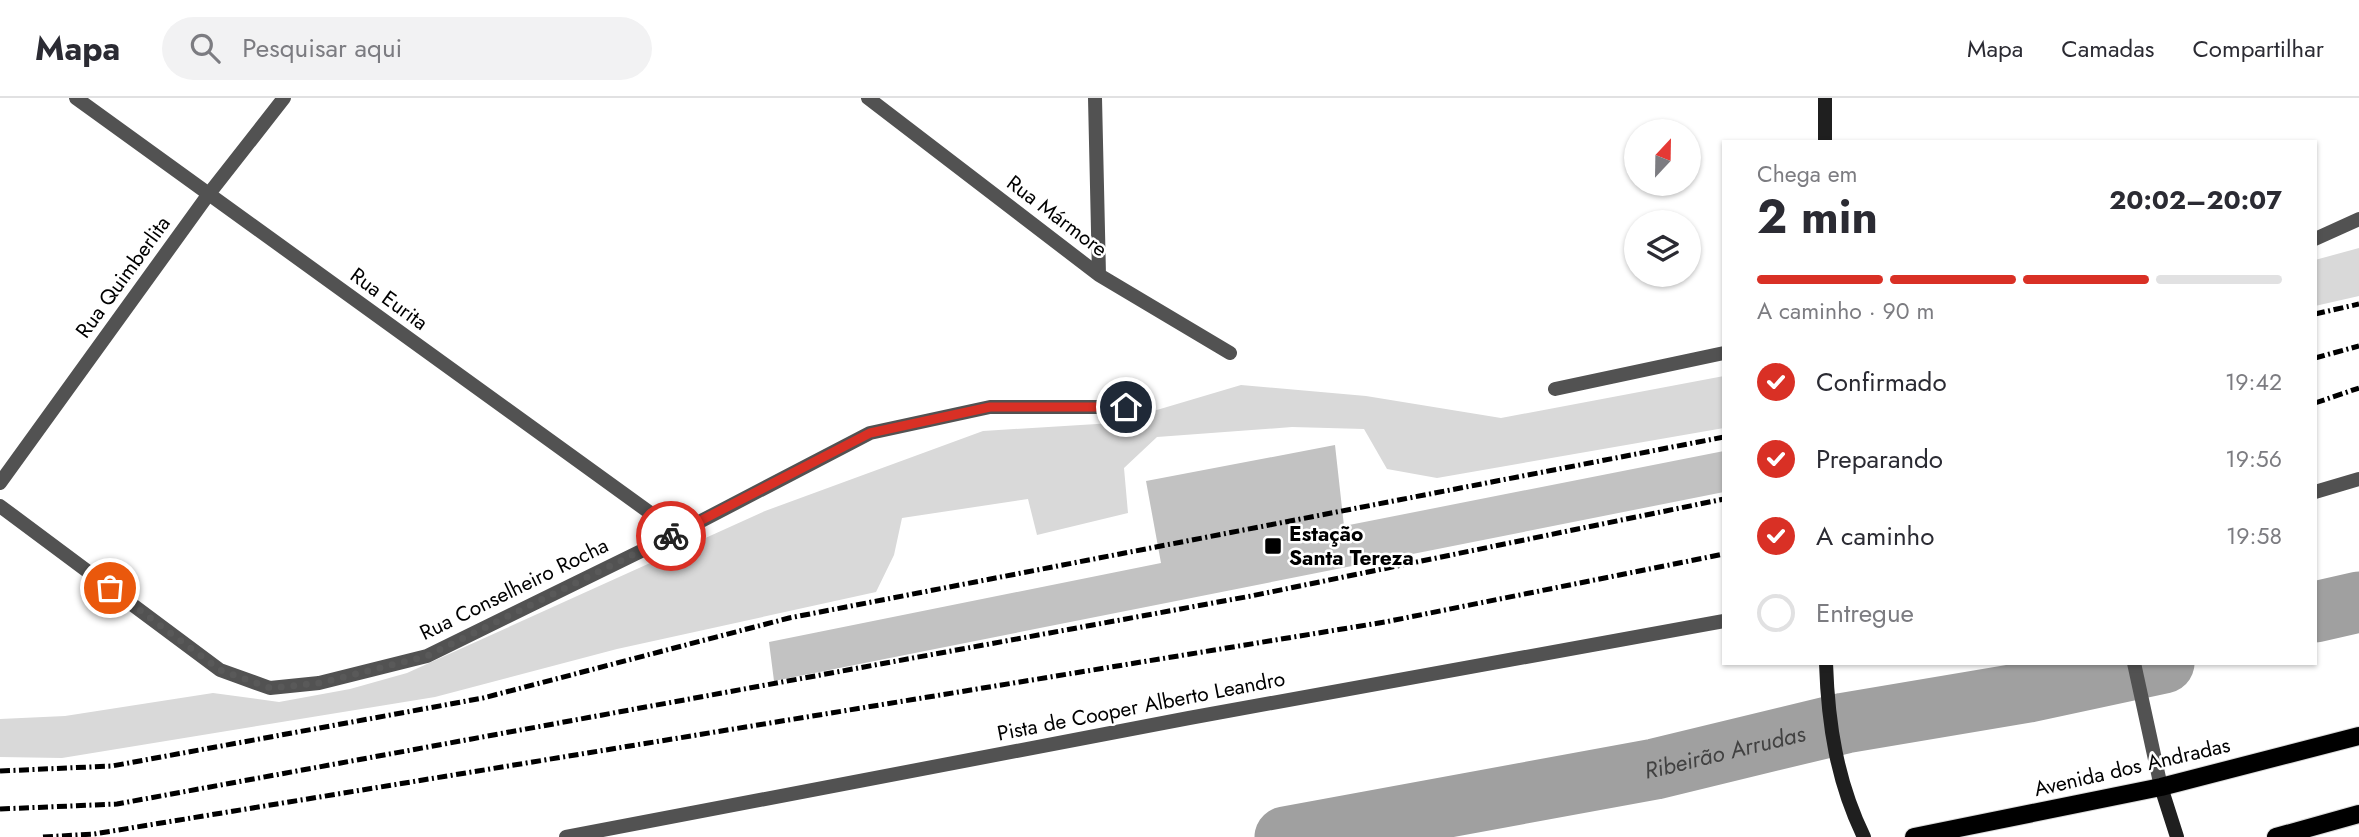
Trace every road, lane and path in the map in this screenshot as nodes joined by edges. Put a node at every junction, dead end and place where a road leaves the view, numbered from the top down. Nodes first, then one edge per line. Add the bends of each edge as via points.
1 (76, 98) edge
2 (284, 98) edge
3 (868, 98) edge
4 (1094, 98) edge
5 (1825, 98) edge
6 (1825, 140) edge
7 (208, 195) junction
8 (2359, 219) edge
9 (2317, 238) edge
10 (1099, 275) junction
11 (1722, 353) edge
12 (1230, 354) dead end
13 (1555, 389) dead end
14 (1126, 407) dead end
15 (2359, 479) edge
16 (0, 483) edge
17 (2317, 491) edge
18 (0, 506) edge
19 (678, 533) junction
20 (1722, 621) edge
21 (1826, 665) edge
22 (2134, 665) edge
23 (2359, 736) edge
24 (2161, 787) junction
25 (2359, 814) edge
26 (2281, 836) edge
27 (566, 837) edge
28 (1864, 837) edge
29 (1914, 837) edge
30 (2177, 837) edge

1 - 7 street, Rua Eurita
2 - 7 street, Rua Quimberlita
3 - 10 street, Rua Mármore
4 - 10 street
5 - 6 street
7 - 16 street, Rua Quimberlita
7 - 19 street, Rua Eurita
8 - 9 street
10 - 12 street, Rua Mármore
11 - 13 street
14 - 19 street, Rua Conselheiro Rocha via 990,407 870,433
15 - 17 street
18 - 19 street, Rua Conselheiro Rocha via 220,670 270,688 320,683 427,656
20 - 27 street, Pista de Cooper Alberto Leandro
21 - 28 street via 1835,757
22 - 24 street
23 - 24 main road, Avenida dos Andradas
24 - 29 main road, Avenida dos Andradas
24 - 30 street
25 - 26 main road

